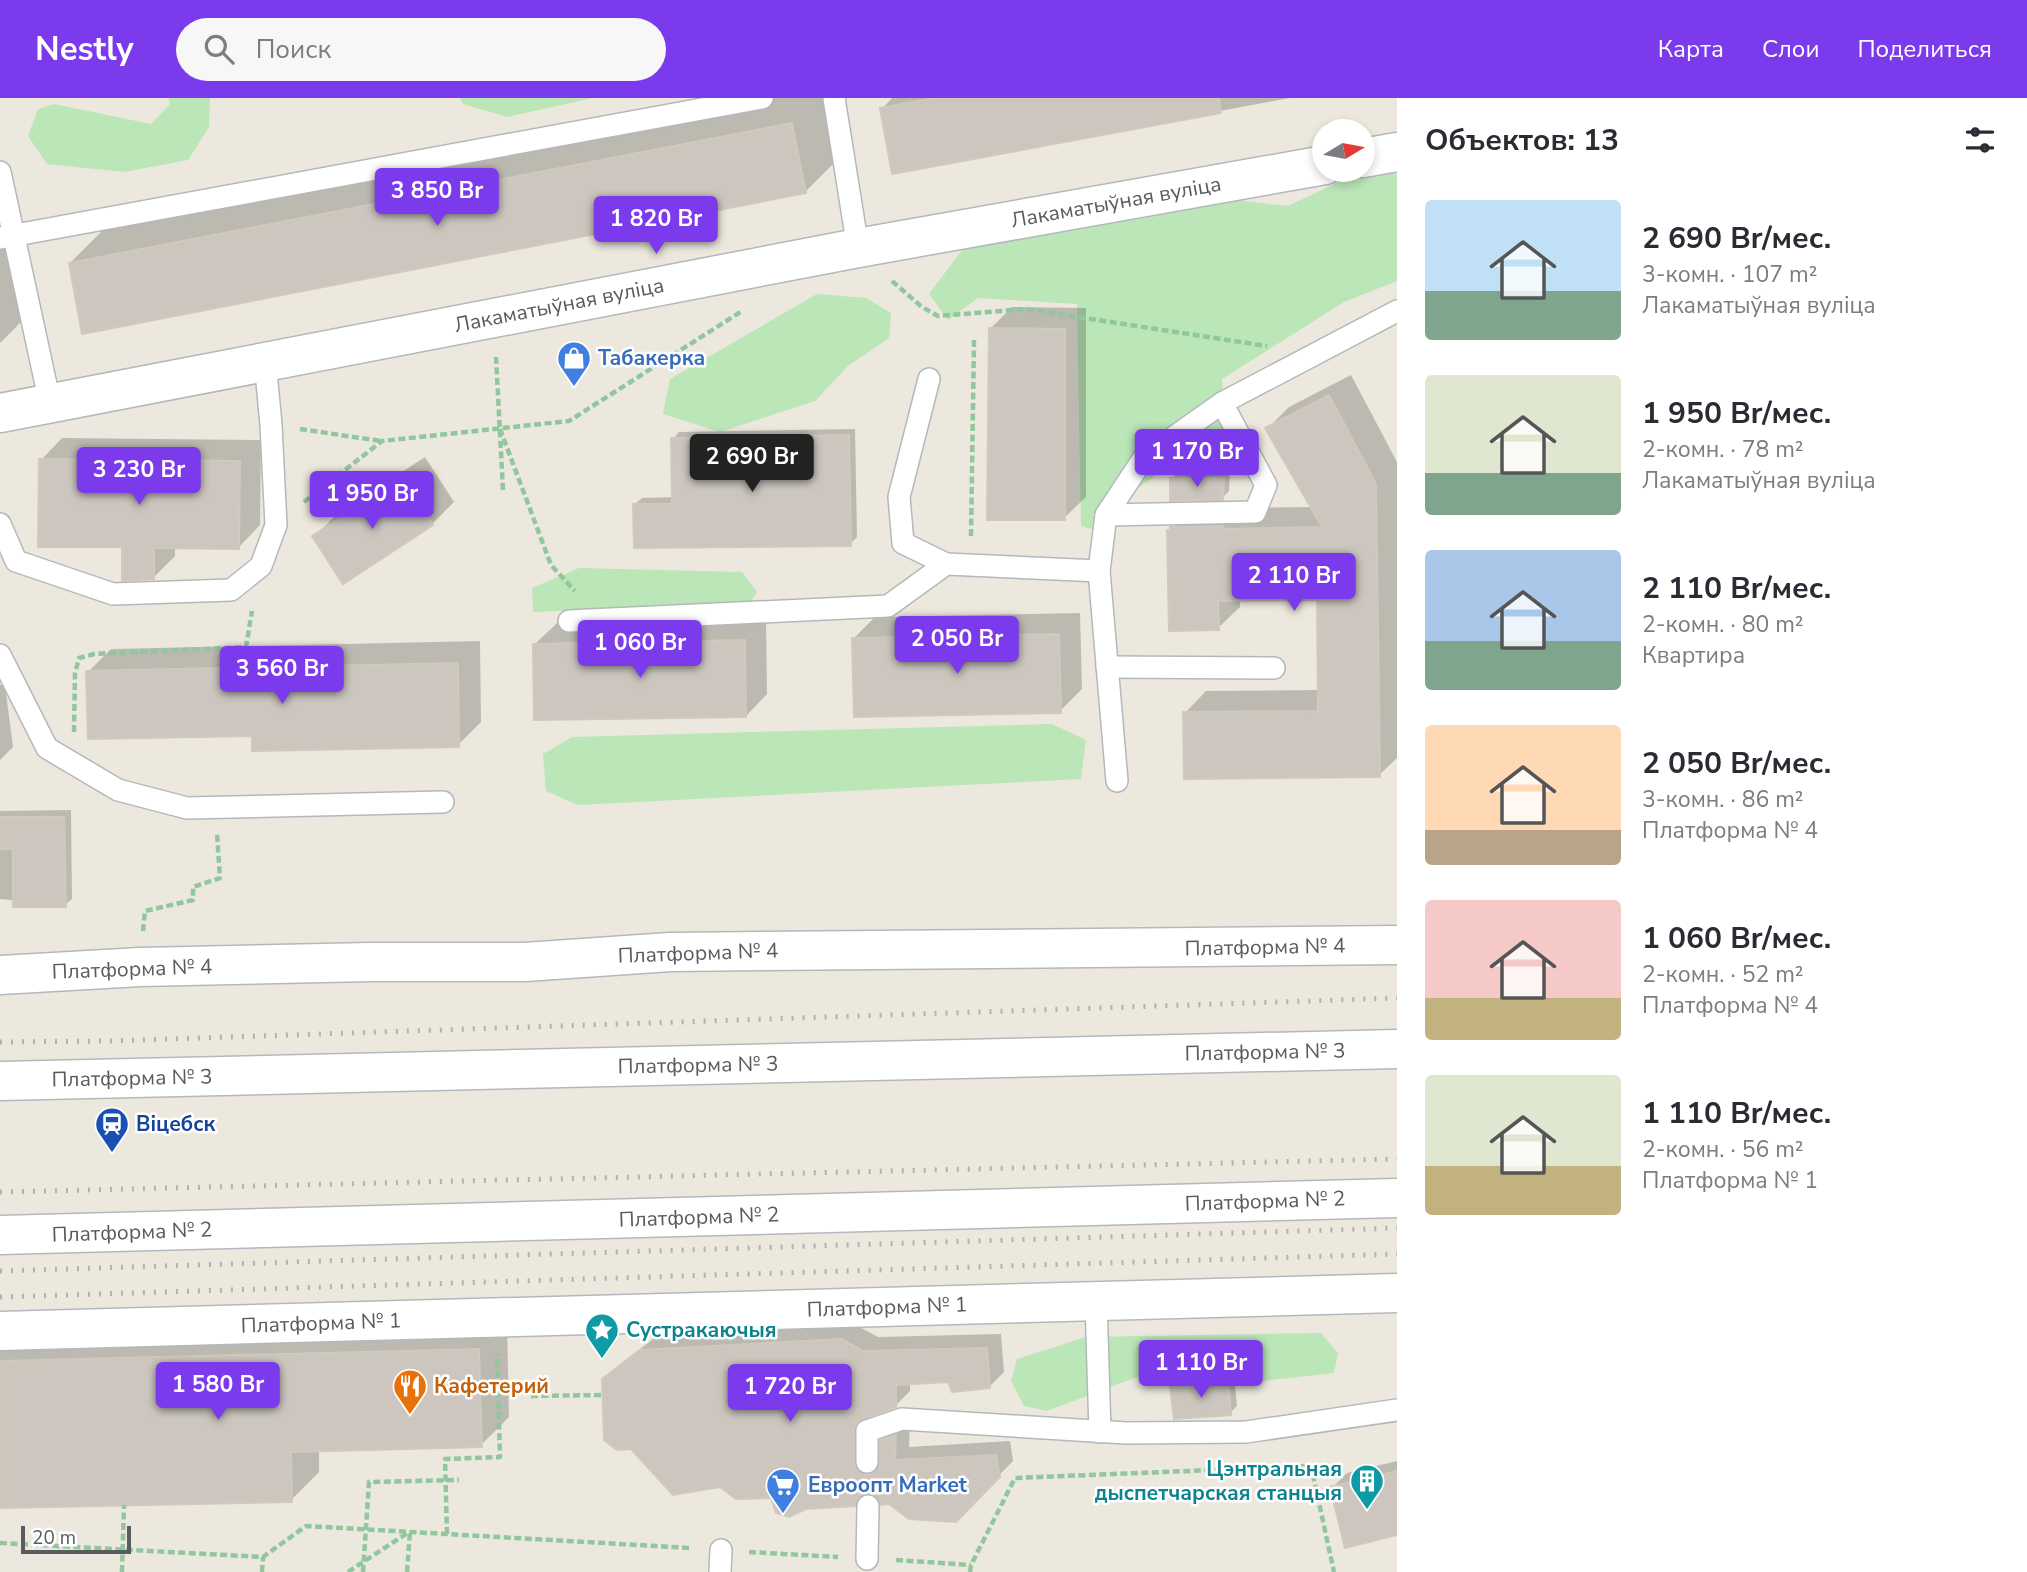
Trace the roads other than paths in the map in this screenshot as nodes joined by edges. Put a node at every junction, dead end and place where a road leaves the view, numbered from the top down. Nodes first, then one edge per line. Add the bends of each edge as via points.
1 (762, 98) edge
2 (834, 98) edge
3 (1397, 152) edge
4 (1376, 156) edge
5 (1312, 167) edge
6 (0, 172) edge
7 (6, 237) edge
8 (858, 248) junction
9 (1397, 312) edge
10 (265, 361) junction
11 (929, 379) dead end
12 (50, 403) junction
13 (1222, 403) junction
14 (0, 413) edge
15 (1106, 515) junction
16 (0, 524) edge
17 (946, 564) junction
18 (1099, 571) junction
19 (569, 621) dead end
20 (0, 655) edge
21 (1107, 667) junction
22 (1274, 668) dead end
23 (1116, 781) dead end
24 (443, 802) dead end
25 (1397, 946) edge
26 (0, 975) edge
27 (1397, 1049) edge
28 (0, 1081) edge
29 (1397, 1198) edge
30 (0, 1235) edge
31 (1397, 1293) edge
32 (1096, 1301) junction
33 (0, 1331) edge
34 (1397, 1410) edge
35 (1100, 1432) junction
36 (867, 1462) dead end
37 (868, 1506) dead end
38 (721, 1550) dead end
39 (867, 1559) dead end
40 (720, 1572) edge

1 - 7 lane
2 - 8 lane
3 - 4 street
5 - 8 street, Лакаматыўная вуліца
6 - 7 lane
7 - 12 lane
8 - 10 street, Лакаматыўная вуліца
9 - 13 lane
10 - 12 street, Лакаматыўная вуліца
10 - 16 lane via 276,525 261,566 230,590 113,594 16,561
11 - 17 lane via 899,497 903,543
12 - 14 street, Лакаматыўная вуліца
13 - 15 lane via 1143,458
13 - 15 lane via 1266,485 1255,512
15 - 18 lane
17 - 18 lane
17 - 19 lane via 888,606
18 - 21 lane
20 - 24 lane via 47,748 118,790 187,808
21 - 22 lane
21 - 23 lane
25 - 26 street, Платформа № 4 via 670,952 525,962 140,967
27 - 28 street, Платформа № 3
29 - 30 street, Платформа № 2
31 - 32 street, Платформа № 1
32 - 33 street, Платформа № 1
32 - 35 lane
34 - 35 lane via 1246,1432
35 - 36 lane via 902,1419 866,1431
37 - 39 lane
38 - 40 lane

